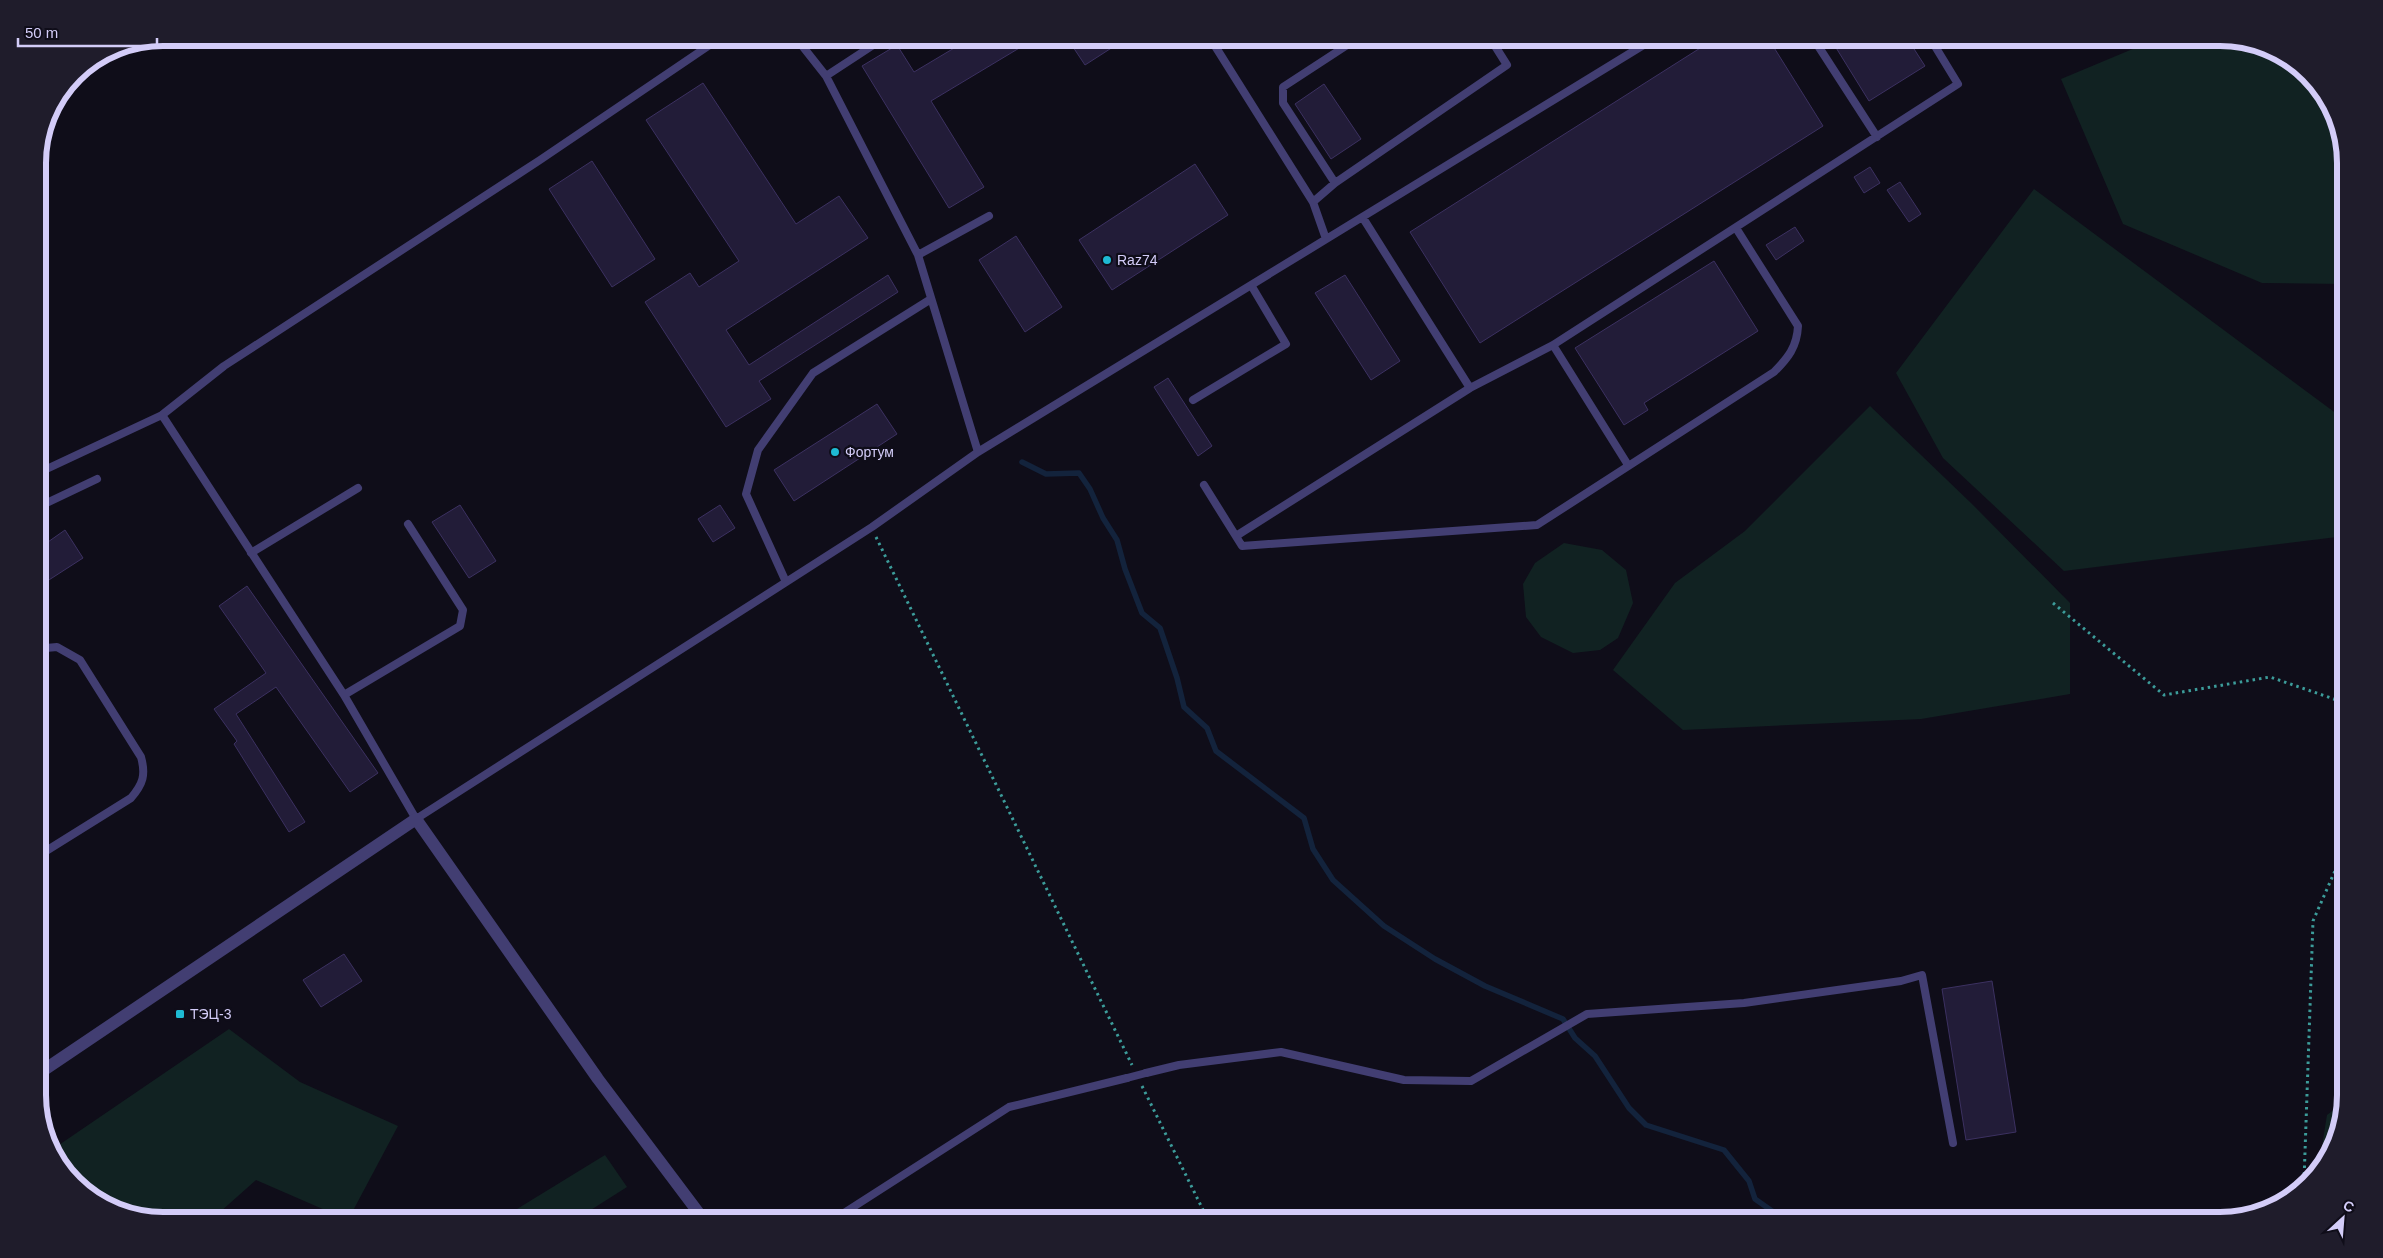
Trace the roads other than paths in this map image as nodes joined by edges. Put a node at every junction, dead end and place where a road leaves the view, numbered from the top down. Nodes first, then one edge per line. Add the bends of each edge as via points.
1 (708, 46) edge
2 (802, 46) edge
3 (872, 46) edge
4 (1215, 46) edge
5 (1346, 46) edge
6 (1495, 46) edge
7 (1642, 46) edge
8 (1818, 46) edge
9 (1935, 46) edge
10 (826, 76) junction
11 (1878, 137) junction
12 (1335, 183) junction
13 (1312, 202) junction
14 (989, 216) dead end
15 (1363, 218) junction
16 (1736, 228) junction
17 (1326, 239) junction
18 (918, 255) junction
19 (1251, 285) junction
20 (931, 299) junction
21 (1553, 345) junction
22 (1470, 388) junction
23 (1193, 400) dead end
24 (162, 415) junction
25 (978, 452) junction
26 (1628, 465) junction
27 (46, 469) edge
28 (97, 479) dead end
29 (1204, 485) dead end
30 (358, 488) dead end
31 (46, 503) edge
32 (408, 524) dead end
33 (1236, 536) junction
34 (252, 553) junction
35 (786, 582) junction
36 (46, 648) edge
37 (344, 695) junction
38 (416, 819) junction
39 (46, 851) edge
40 (46, 1069) edge
41 (1952, 1143) dead end
42 (698, 1212) edge
43 (845, 1212) edge

1 - 24 lane via 224,366
2 - 10 lane
3 - 10 lane
4 - 13 lane
5 - 12 lane via 1283,87 1283,103
6 - 12 lane via 1507,65
7 - 15 lane
8 - 11 lane
9 - 11 lane via 1958,84
10 - 18 lane
11 - 16 lane
12 - 13 lane
13 - 17 lane
14 - 18 lane
15 - 17 lane
15 - 22 lane
16 - 21 lane
16 - 26 lane via 1798,326 1797,341 1788,358 1774,372
17 - 19 lane
18 - 20 lane
19 - 23 lane via 1286,344
19 - 25 lane
20 - 25 lane
20 - 35 lane via 813,373 758,450 746,494
21 - 22 lane
21 - 26 lane
22 - 33 lane
24 - 27 lane
24 - 34 lane
25 - 35 lane via 872,527
26 - 33 lane via 1537,524 1242,546
28 - 31 lane
29 - 33 lane
30 - 34 lane
32 - 37 lane via 463,610 460,626
34 - 37 lane
35 - 38 lane
36 - 39 lane via 57,647 80,660 142,757 145,772 142,786 131,798
37 - 38 lane
38 - 40 street
38 - 42 street via 598,1079
41 - 43 lane, bridge via 1922,975 1901,981 1744,1003 1587,1014 1470,1081 1404,1080 1281,1052 1179,1065 1009,1107

